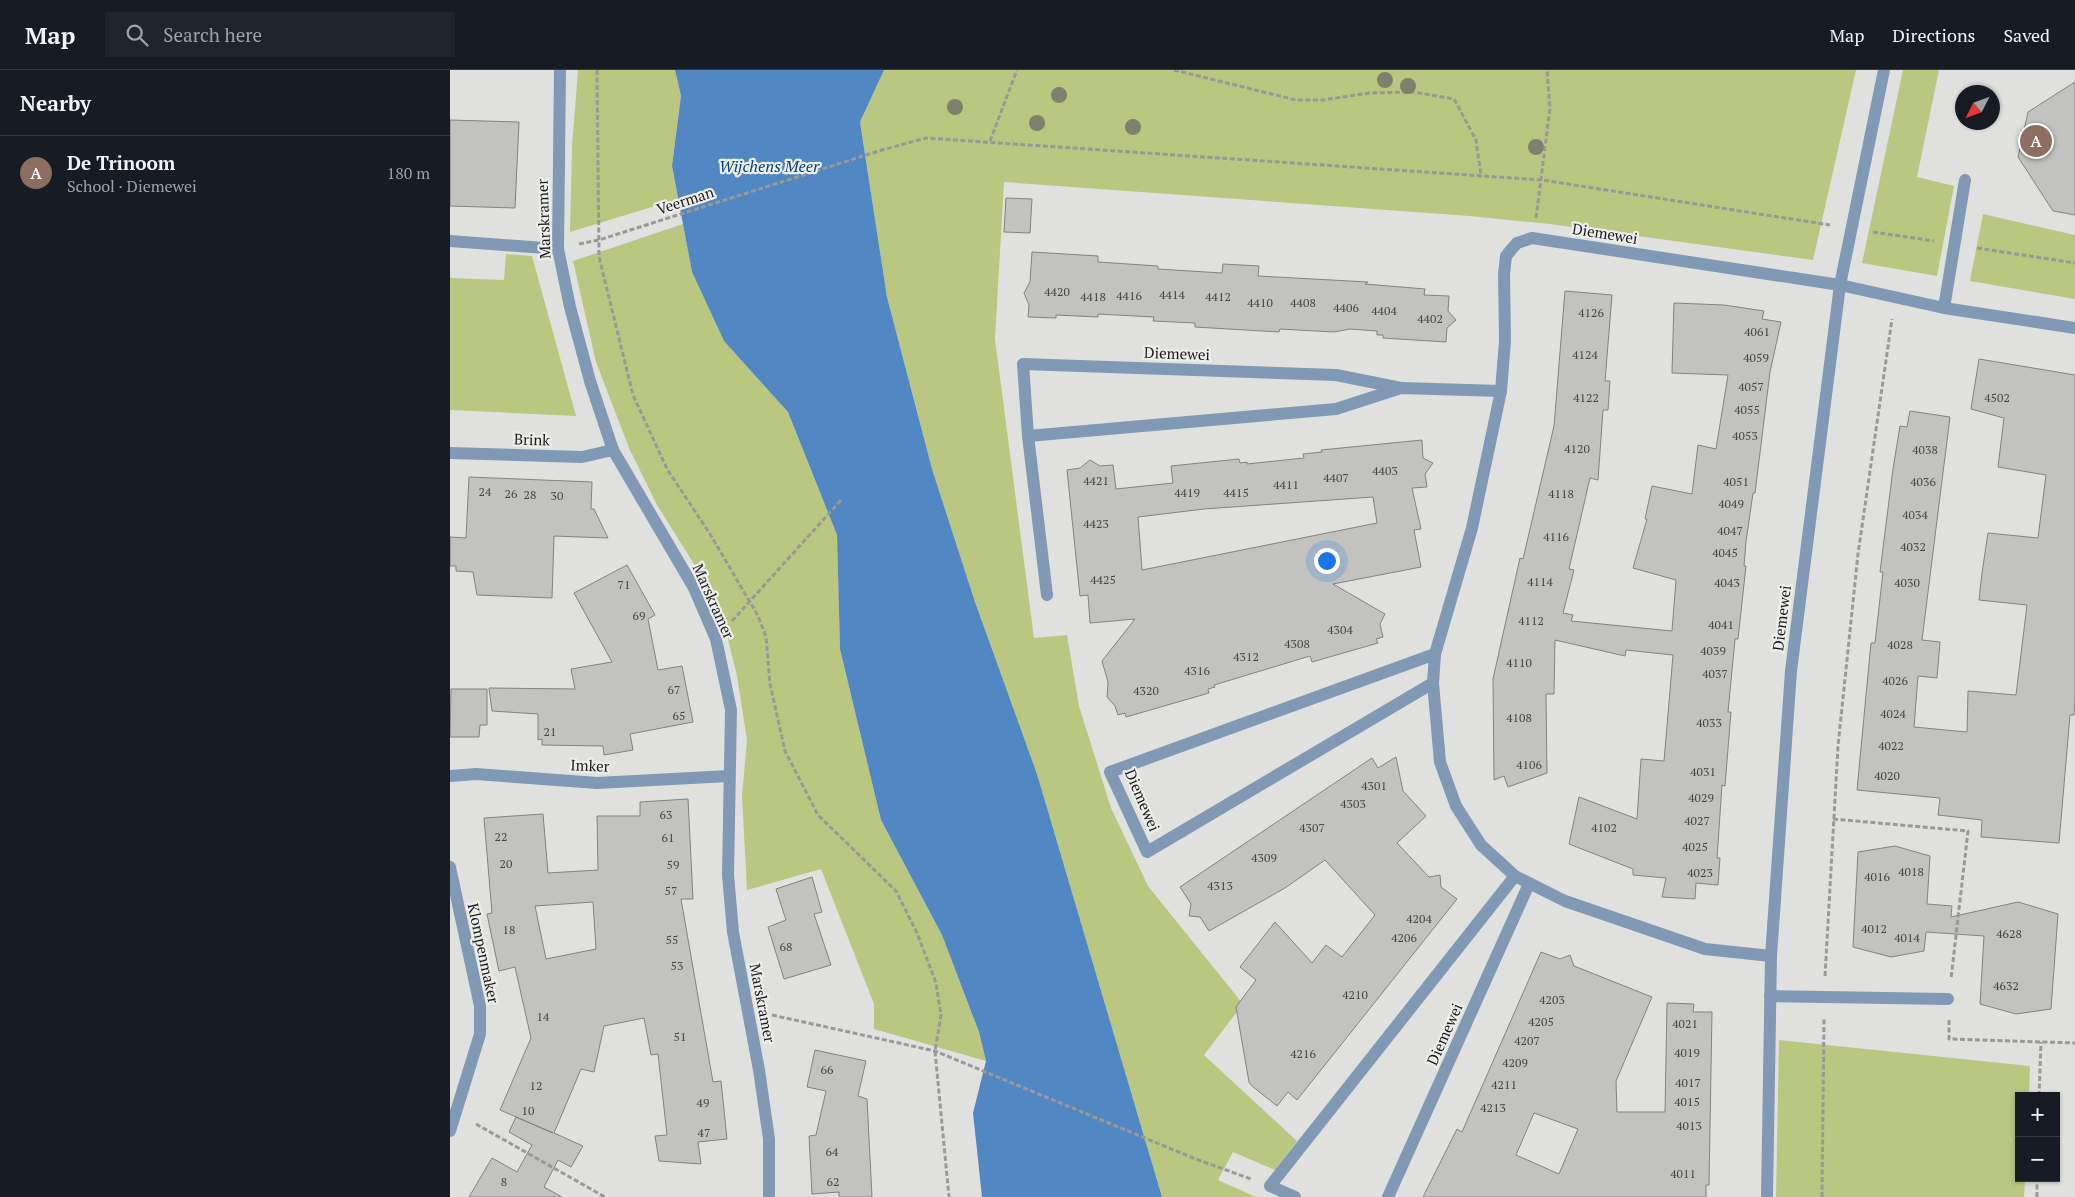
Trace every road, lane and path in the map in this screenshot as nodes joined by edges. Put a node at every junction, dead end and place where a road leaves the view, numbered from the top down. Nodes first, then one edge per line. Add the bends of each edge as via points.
1 (560, 70) edge
2 (597, 70) edge
3 (1017, 70) edge
4 (1174, 70) edge
5 (1547, 70) edge
6 (1884, 70) edge
7 (990, 142) junction
8 (1482, 175) junction
9 (1542, 180) junction
10 (1965, 180) dead end
11 (1850, 228) junction
12 (1532, 238) junction
13 (599, 240) junction
14 (450, 242) edge
15 (558, 249) junction
16 (1840, 285) junction
17 (1895, 297) junction
18 (1944, 308) junction
19 (2075, 328) edge
20 (1401, 388) junction
21 (1501, 391) junction
22 (1028, 436) junction
23 (613, 450) junction
24 (450, 453) edge
25 (842, 499) dead end
26 (1047, 595) dead end
27 (749, 602) junction
28 (1435, 654) junction
29 (1433, 683) junction
30 (450, 776) edge
31 (729, 776) junction
32 (1834, 819) junction
33 (450, 867) edge
34 (1515, 876) junction
35 (1529, 884) junction
36 (1771, 956) junction
37 (1824, 995) junction
38 (1770, 996) junction
39 (1948, 999) junction
40 (749, 1018) junction
41 (2041, 1042) junction
42 (2075, 1044) edge
43 (935, 1051) junction
44 (2040, 1092) edge
45 (455, 1113) junction
46 (450, 1131) edge
47 (2037, 1182) edge
48 (1270, 1186) junction
49 (605, 1197) edge
50 (768, 1197) edge
51 (949, 1197) edge
52 (1295, 1197) edge
53 (1388, 1197) edge
54 (1767, 1197) edge
55 (1822, 1197) edge
56 (2037, 1197) edge

1 - 15 street, Marskramer
2 - 13 path
3 - 7 path
4 - 8 path via 1296,100 1414,92 1454,99 1476,140
5 - 9 path via 1550,108
6 - 11 street, Diemewei
7 - 8 path, Veerman
7 - 13 path, Veerman via 926,138
8 - 9 path, Veerman
9 - 11 path, Veerman
9 - 12 path
10 - 18 street
11 - 16 street, Diemewei
12 - 16 street, Diemewei
12 - 21 street via 1516,243 1506,256
13 - 27 path via 599,256 633,395 667,469
14 - 15 street
15 - 23 street, Marskramer via 590,381
16 - 17 street, Diemewei
16 - 36 street, Diemewei via 1791,671
17 - 18 street, Diemewei
17 - 32 path via 1858,554 1838,746
18 - 19 street, Diemewei
20 - 21 street, Diemewei
20 - 22 street, Diemewei via 1336,409
20 - 22 street, Diemewei via 1336,375 1024,364
21 - 28 street via 1472,528
22 - 26 street, Diemewei
23 - 24 street, Brink via 582,457
23 - 31 street, Marskramer via 694,588 716,639 731,710
25 - 27 path
27 - 43 path via 766,636 770,684 785,752 818,815 896,891 917,933 936,983 941,1015
28 - 29 street
28 - 29 street, Diemewei via 1110,772 1147,852
29 - 34 street via 1440,762 1456,806 1481,844
30 - 31 street, Imker via 476,774 597,783
31 - 40 street, Marskramer via 728,875 733,932
32 - 37 path
32 - 39 path via 1968,831
33 - 45 street, Klompenmaker via 480,1006 480,1034
34 - 35 street
34 - 48 street
35 - 36 street via 1601,915 1704,949
35 - 53 street, Diemewei
36 - 38 street, Diemewei
37 - 38 street
37 - 39 street
37 - 55 path
38 - 54 street, Diemewei
39 - 41 path via 1949,1039
40 - 43 path via 775,1014
40 - 50 street, Marskramer via 769,1139
41 - 42 path
41 - 44 path
43 - 48 path via 1193,1158
43 - 51 path
45 - 46 street, Klompenmaker
45 - 49 path
47 - 56 path
48 - 52 street

